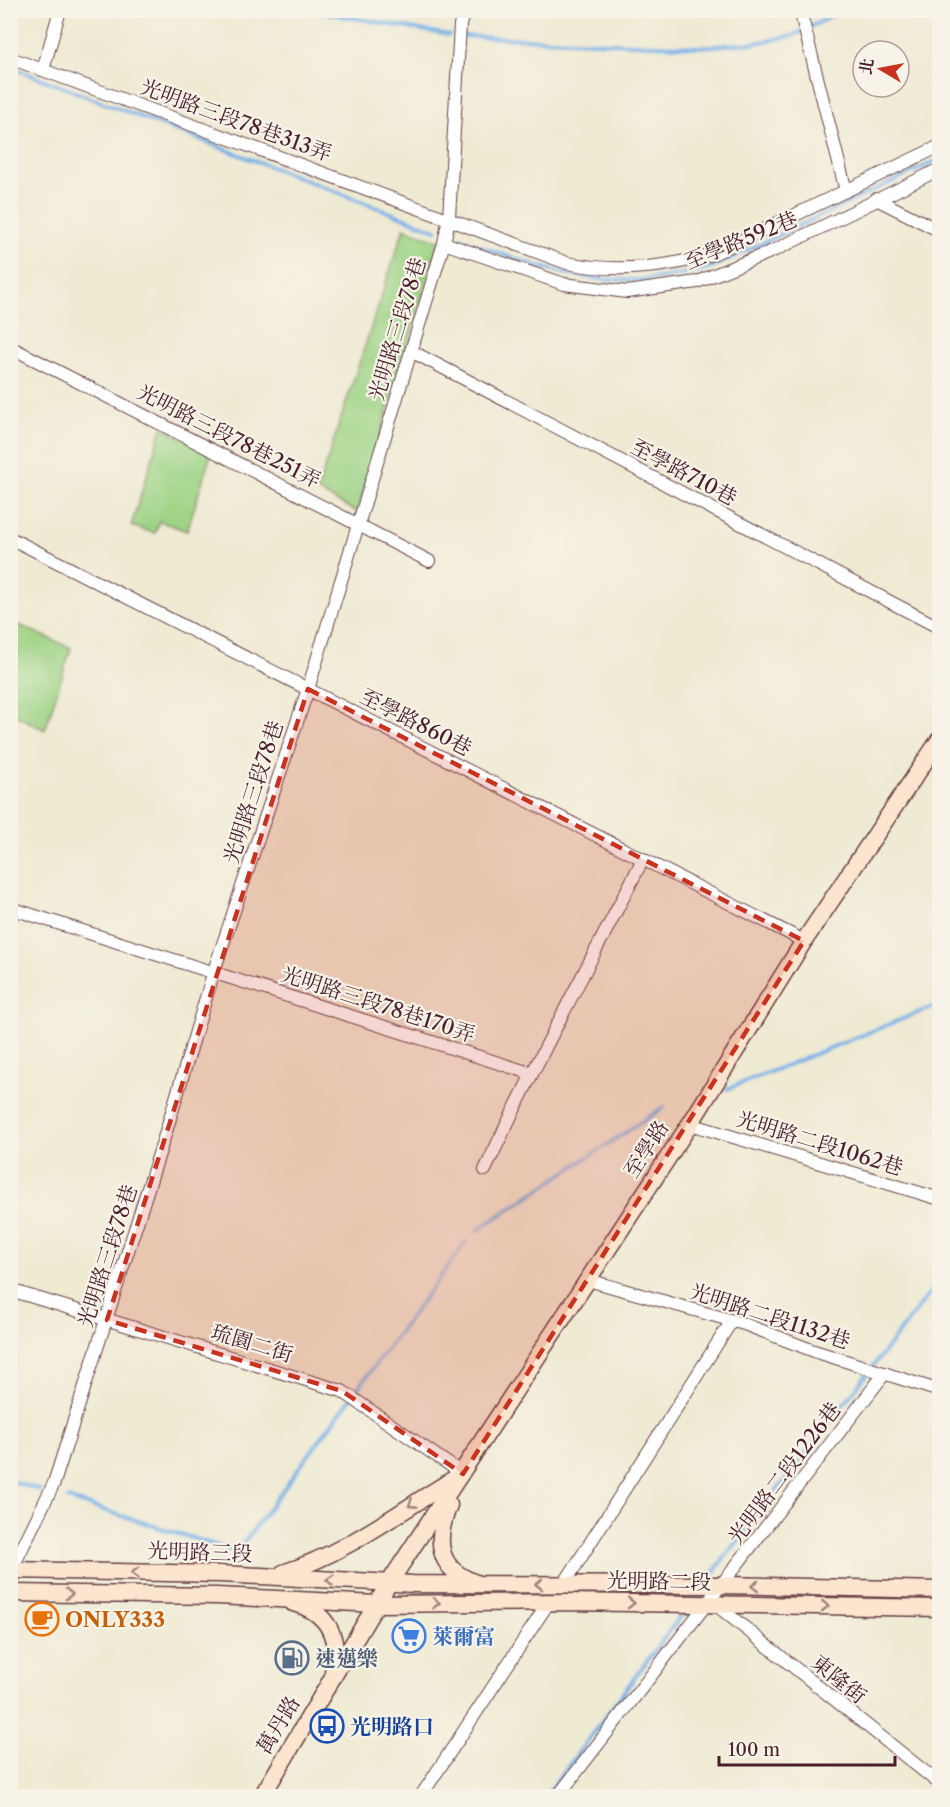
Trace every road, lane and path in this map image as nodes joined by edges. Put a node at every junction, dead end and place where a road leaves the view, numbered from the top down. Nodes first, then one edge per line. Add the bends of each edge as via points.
1 (60, 10) edge
2 (464, 10) edge
3 (800, 10) edge
4 (10, 58) edge
5 (43, 70) junction
6 (939, 146) edge
7 (939, 169) edge
8 (846, 191) junction
9 (876, 199) junction
10 (449, 218) junction
11 (939, 231) edge
12 (444, 243) junction
13 (10, 347) edge
14 (411, 351) junction
15 (358, 524) junction
16 (10, 538) edge
17 (429, 561) dead end
18 (939, 628) edge
19 (308, 689) junction
20 (939, 739) edge
21 (643, 859) junction
22 (10, 908) edge
23 (804, 941) junction
24 (214, 971) junction
25 (530, 1073) junction
26 (690, 1124) junction
27 (485, 1170) dead end
28 (939, 1199) edge
29 (588, 1280) junction
30 (10, 1290) edge
31 (107, 1320) junction
32 (731, 1322) junction
33 (885, 1373) junction
34 (939, 1391) edge
35 (463, 1474) junction
36 (11, 1572) edge
37 (272, 1577) junction
38 (389, 1583) junction
39 (478, 1584) junction
40 (564, 1584) junction
41 (939, 1590) edge
42 (10, 1593) edge
43 (714, 1597) junction
44 (274, 1599) junction
45 (549, 1602) junction
46 (377, 1604) junction
47 (939, 1608) edge
48 (330, 1682) junction
49 (939, 1784) edge
50 (262, 1797) edge
51 (421, 1797) edge
52 (558, 1797) edge

1 - 5 street
2 - 10 street, 光明路三段78巷
3 - 8 street
4 - 5 street, 光明路三段78巷313弄
5 - 10 street, 光明路三段78巷313弄
6 - 8 street, 光明路三段78巷313弄
7 - 9 street, 至學路592巷
8 - 10 street, 光明路三段78巷313弄 via 713,254 676,265 596,269 567,263
9 - 11 street
9 - 12 street, 至學路592巷 via 775,250 698,282 627,292 564,284
10 - 12 street, 光明路三段78巷
12 - 14 street, 光明路三段78巷
13 - 15 street, 光明路三段78巷251弄
14 - 15 street, 光明路三段78巷
14 - 18 street, 至學路710巷
15 - 17 street, 光明路三段78巷251弄
15 - 19 street, 光明路三段78巷
16 - 19 street, 至學路860巷
19 - 21 street, 至學路860巷
19 - 24 street, 光明路三段78巷
20 - 23 street, 至學路
21 - 23 street, 至學路860巷
21 - 25 street
22 - 24 street, 光明路三段78巷170弄
23 - 26 street, 至學路
24 - 25 street, 光明路三段78巷170弄
24 - 31 street, 光明路三段78巷
25 - 27 street
26 - 28 street, 光明路二段1062巷
26 - 29 street, 至學路
29 - 32 street, 光明路二段1132巷
29 - 35 street, 至學路
30 - 31 street, 琉園二街
31 - 35 street, 琉園二街 via 342,1391
31 - 36 street, 光明路三段78巷 via 54,1483
32 - 33 street, 光明路二段1132巷
32 - 40 street
33 - 34 street, 光明路二段1132巷
33 - 43 street, 光明路二段1226巷
35 -> 37 street via 314,1563
35 - 38 street, 至學路
35 - 39 street via 439,1537 443,1557 453,1570
37 -> 36 street, 光明路三段
38 -> 37 street, 光明路三段
38 - 39 street, 光明路二段
38 - 46 street, 萬丹路
40 -> 39 street, 光明路二段
40 - 43 street, 光明路二段
41 -> 43 street, 光明路二段
42 -> 44 street, 光明路三段
45 -> 43 street, 光明路二段
43 -> 47 street, 光明路二段
43 - 49 street, 東隆街
43 - 52 street, 光明路二段1226巷
44 - 46 street, 光明路三段
44 - 48 street via 301,1605 321,1617 334,1635 336,1656
46 -> 45 street, 光明路二段
45 - 51 street
46 - 48 street, 萬丹路
48 - 50 street, 萬丹路

